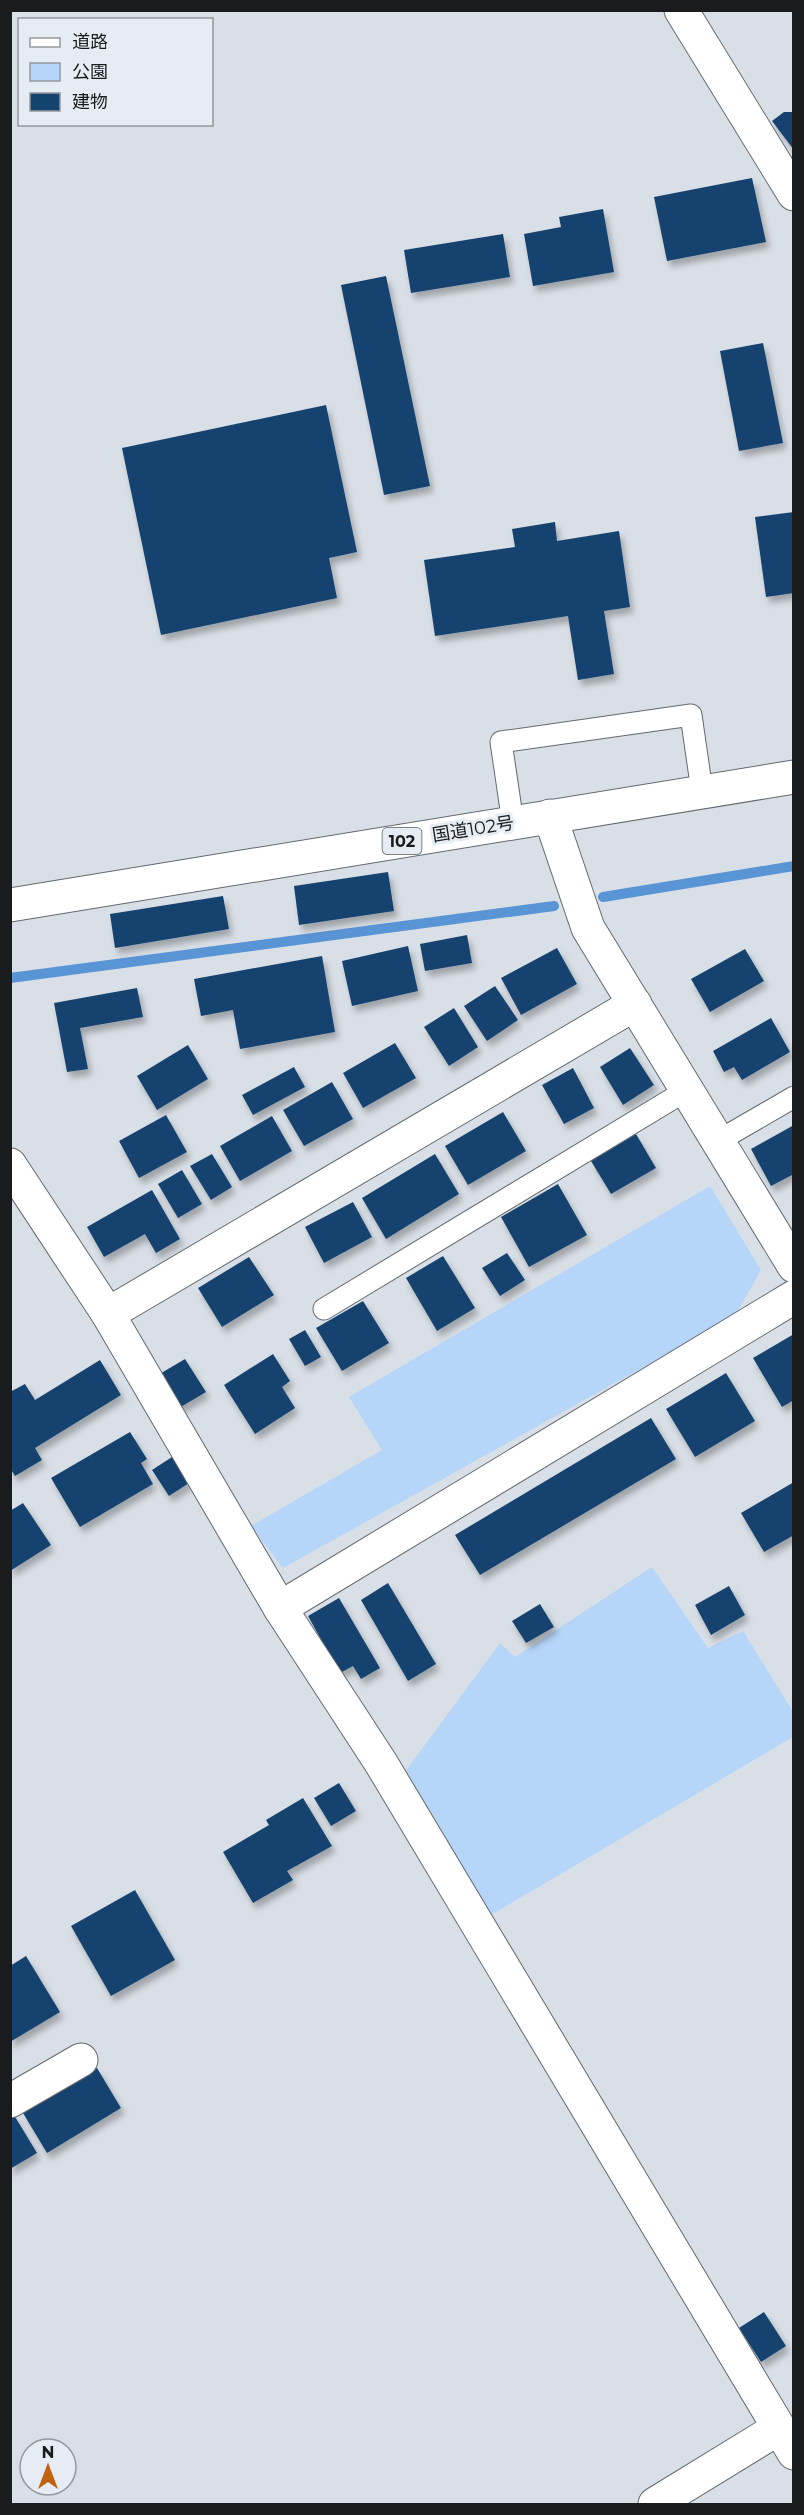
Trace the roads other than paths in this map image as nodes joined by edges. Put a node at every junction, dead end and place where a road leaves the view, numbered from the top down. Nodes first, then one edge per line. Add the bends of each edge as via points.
1 (681, 10) edge
2 (794, 194) edge
3 (794, 777) edge
4 (702, 791) junction
5 (550, 816) junction
6 (513, 823) junction
7 (10, 905) edge
8 (635, 1004) junction
9 (687, 1090) junction
10 (794, 1097) edge
11 (718, 1141) junction
12 (10, 1165) edge
13 (794, 1266) edge
14 (794, 1297) edge
15 (324, 1310) dead end
16 (108, 1314) junction
17 (280, 1608) junction
18 (81, 2060) dead end
19 (10, 2101) edge
20 (786, 2441) edge
21 (655, 2505) edge

1 - 2 main road
3 - 4 main road, 国道102号 / 102
4 - 5 main road, 国道102号 / 102
4 - 6 lane via 691,716 501,742
5 - 6 main road, 国道102号 / 102
5 - 8 main road via 588,928
6 - 7 main road, 国道102号 / 102
8 - 9 main road
8 - 16 main road
9 - 11 main road
9 - 15 lane
10 - 11 lane
11 - 13 main road
12 - 16 main road
14 - 17 main road
16 - 17 main road
17 - 20 main road via 381,1763
18 - 19 main road
20 - 21 main road

